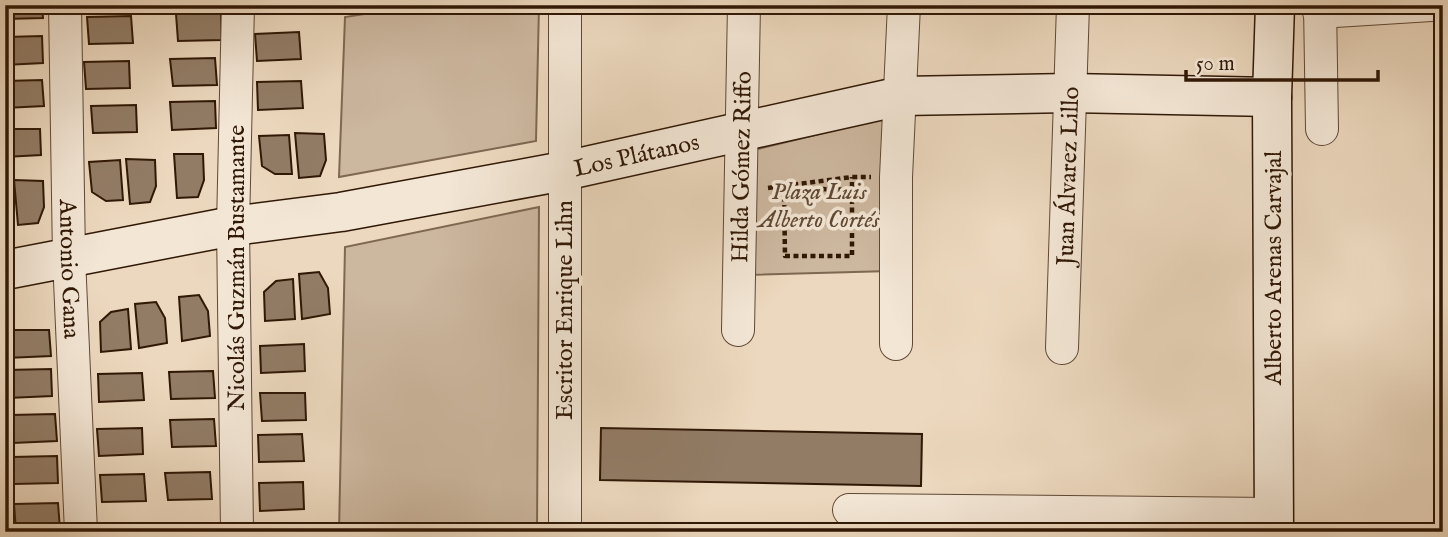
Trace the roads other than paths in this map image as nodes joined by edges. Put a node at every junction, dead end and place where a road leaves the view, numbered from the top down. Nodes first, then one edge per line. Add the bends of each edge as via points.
1 (65, 5) edge
2 (238, 5) edge
3 (565, 5) edge
4 (744, 5) edge
5 (904, 5) edge
6 (1073, 5) edge
7 (1275, 5) edge
8 (1431, 5) edge
9 (1320, 9) edge
10 (1069, 93) junction
11 (901, 96) junction
12 (1272, 97) junction
13 (1322, 129) dead end
14 (741, 131) junction
15 (564, 171) junction
16 (233, 226) junction
17 (69, 258) junction
18 (5, 270) edge
19 (738, 330) dead end
20 (896, 344) dead end
21 (1062, 348) dead end
22 (849, 510) dead end
23 (1274, 523) edge
24 (81, 532) edge
25 (237, 532) edge
26 (565, 532) edge

1 - 17 street, Antonio Gana
2 - 16 street, Nicolás Guzmán Bustamante
3 - 15 street, Escritor Enrique Lihn
4 - 14 street, Hilda Gómez Riffo
5 - 11 street
6 - 10 street, Juan Álvarez Lillo
7 - 12 street, Alberto Arenas Carvajal
8 - 9 street
9 - 13 street
10 - 11 street, Los Plátanos
10 - 12 street, Los Plátanos
10 - 21 street, Juan Álvarez Lillo
11 - 14 street, Los Plátanos
11 - 20 street
12 - 23 street, Alberto Arenas Carvajal
14 - 15 street, Los Plátanos
14 - 19 street, Hilda Gómez Riffo
15 - 16 street, Los Plátanos via 341,212
15 - 26 street, Escritor Enrique Lihn
16 - 17 street, Los Plátanos
16 - 25 street, Nicolás Guzmán Bustamante
17 - 18 street, Los Plátanos
17 - 24 street, Antonio Gana
22 - 23 street

